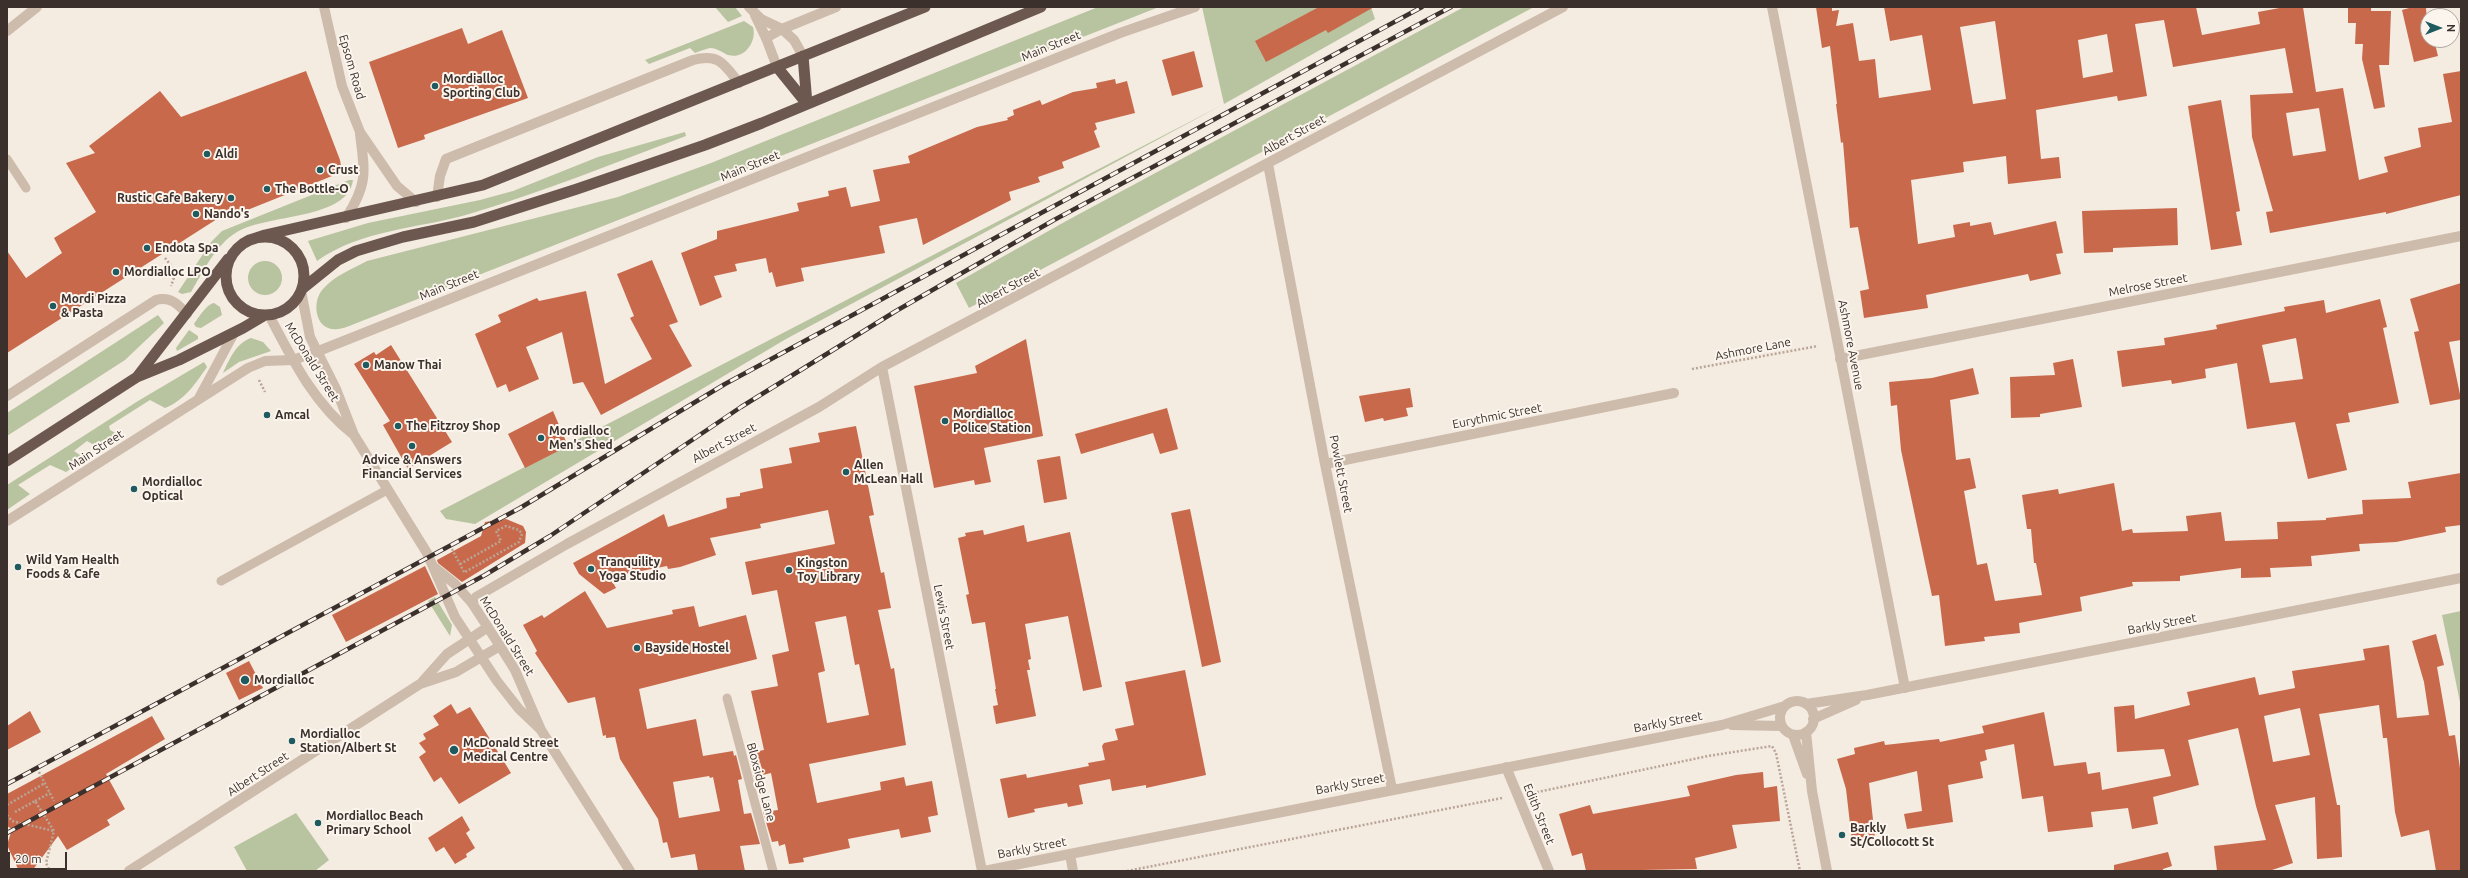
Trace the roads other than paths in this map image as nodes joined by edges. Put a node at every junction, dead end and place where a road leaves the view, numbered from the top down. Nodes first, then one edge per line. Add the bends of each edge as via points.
1 (37, 7) edge
2 (324, 7) edge
3 (836, 7) edge
4 (925, 7) edge
5 (1041, 7) edge
6 (1195, 7) edge
7 (1563, 7) edge
8 (1772, 7) edge
9 (752, 11) edge
10 (782, 29) junction
11 (7, 31) edge
12 (766, 38) junction
13 (803, 56) junction
14 (777, 67) junction
15 (738, 83) junction
16 (807, 104) junction
17 (360, 132) junction
18 (7, 159) edge
19 (1268, 164) junction
20 (26, 188) dead end
21 (437, 197) junction
22 (416, 202) junction
23 (346, 218) junction
24 (2461, 236) edge
25 (250, 240) junction
26 (239, 248) junction
27 (301, 290) junction
28 (187, 314) junction
29 (267, 315) junction
30 (234, 333) junction
31 (316, 352) junction
32 (1840, 359) junction
33 (293, 360) junction
34 (882, 367) junction
35 (137, 378) junction
36 (1674, 393) dead end
37 (7, 396) edge
38 (198, 400) junction
39 (354, 435) junction
40 (7, 461) edge
41 (1325, 464) junction
42 (387, 490) junction
43 (7, 522) edge
44 (435, 568) junction
45 (2461, 578) edge
46 (221, 581) dead end
47 (472, 603) junction
48 (488, 627) junction
49 (469, 638) junction
50 (500, 646) junction
51 (482, 656) junction
52 (420, 684) junction
53 (1905, 688) junction
54 (1867, 696) junction
55 (726, 698) dead end
56 (1806, 704) junction
57 (1785, 706) junction
58 (1813, 719) junction
59 (1722, 724) junction
60 (1782, 726) junction
61 (541, 730) junction
62 (1806, 732) junction
63 (1793, 735) junction
64 (1506, 766) junction
65 (1392, 789) junction
66 (1812, 791) junction
67 (1070, 854) junction
68 (630, 870) edge
69 (130, 871) edge
70 (772, 871) edge
71 (983, 871) edge
72 (1073, 871) edge
73 (1549, 871) edge
74 (1827, 871) edge

1 - 11 street
2 - 17 street, Epsom Road via 342,86
3 - 10 street
4 - 13 highway
5 - 16 highway
6 - 31 street, Main Street via 1120,33
7 - 19 street, Albert Street
8 - 32 street, Ashmore Avenue
9 - 10 street
9 - 12 street
10 - 12 street
10 - 13 street via 794,40
12 - 14 street
13 - 14 highway
13 - 16 highway
14 - 15 highway
14 - 16 highway
15 - 21 highway via 511,175
15 - 21 street via 719,60 707,57 693,60 446,159
16 - 27 highway via 731,135 578,190 474,222 356,250 338,260
17 - 22 street, Epsom Road via 396,186
17 - 23 street, Epsom Road via 364,179 361,193
18 - 20 lane
19 - 34 street, Albert Street
19 - 41 street, Powlett Street
21 - 22 highway
22 - 23 highway
23 - 25 highway
24 - 32 street, Melrose Street
25 - 26 highway
25 - 27 highway via 274,238 285,242 294,250 304,272
26 - 28 highway
26 - 29 highway via 231,258 227,271 230,290 241,306 252,312
27 - 29 highway via 286,309
27 - 31 street, McDonald Street via 306,325
28 - 35 highway
28 - 37 street via 169,299 156,300
29 - 30 highway
29 - 33 street, McDonald Street
30 - 35 highway
30 - 38 street, Main Street
31 - 33 street, Main Street
31 - 39 street, McDonald Street via 336,389
32 - 53 street, Ashmore Avenue
33 - 38 street, Main Street via 265,362 248,368
33 - 39 street, McDonald Street via 324,408
34 - 47 street, Albert Street via 819,406 567,544 476,597
34 - 71 street, Lewis Street
35 - 40 highway
36 - 41 street, Eurythmic Street
38 - 43 street, Main Street
39 - 42 street, McDonald Street
41 - 65 street, Powlett Street
42 - 44 street, McDonald Street
42 - 46 lane
44 - 47 street, McDonald Street via 455,584
44 - 49 street, McDonald Street via 442,590
45 - 53 street, Barkly Street
47 - 48 street, McDonald Street
48 - 49 street, Albert Street
48 - 50 street, McDonald Street
49 - 51 street, McDonald Street
49 - 52 street, Albert Street via 447,654
50 - 51 street, Albert Street
50 - 61 street, McDonald Street via 515,670
51 - 52 street, Albert Street via 456,672
51 - 61 street, McDonald Street via 519,709
52 - 69 street, Albert Street
53 - 54 street, Barkly Street
54 - 56 street, Barkly Street
54 - 58 street, Barkly Street
55 - 70 lane, Bloxsidge Lane
56 - 57 street via 1795,701
56 - 58 street via 1812,710
57 - 59 street, Barkly Street
57 - 60 street via 1780,716
58 - 62 street via 1811,727
59 - 60 street, Barkly Street
59 - 64 street, Barkly Street
60 - 63 street
61 - 68 street, McDonald Street
62 - 63 street
62 - 66 street
63 - 66 street
64 - 65 street, Barkly Street
64 - 73 street, Edith Street
65 - 67 street, Barkly Street
66 - 74 street
67 - 71 street, Barkly Street
67 - 72 street

